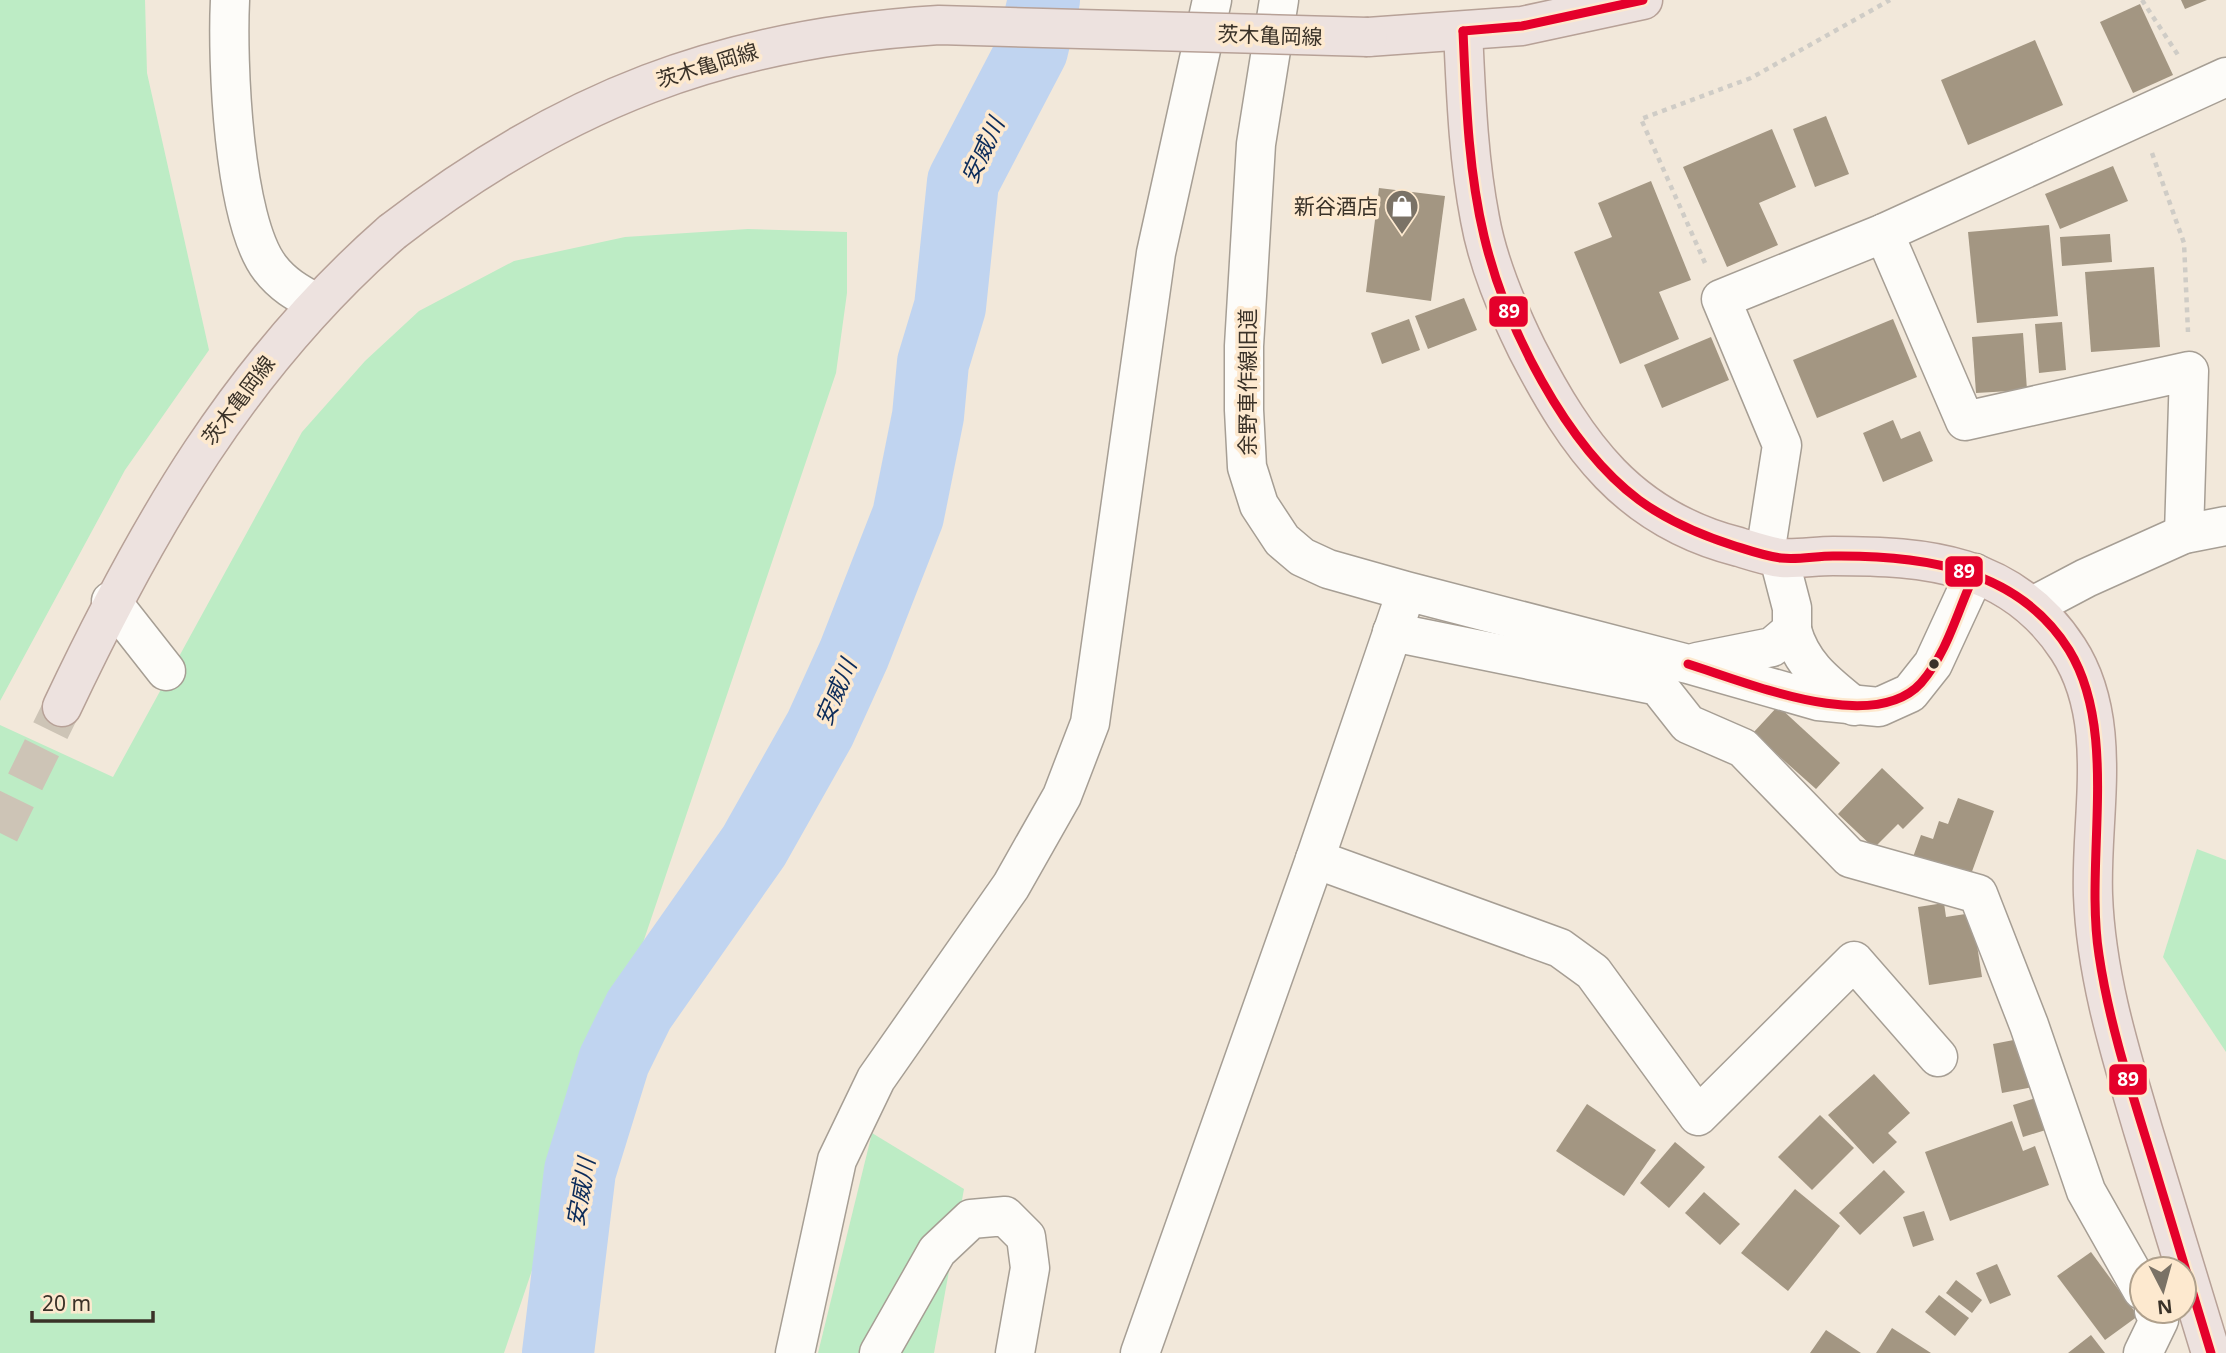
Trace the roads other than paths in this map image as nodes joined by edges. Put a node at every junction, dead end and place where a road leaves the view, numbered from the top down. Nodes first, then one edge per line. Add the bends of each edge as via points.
1 (230, 0) edge
2 (1212, 0) edge
3 (1279, 0) edge
4 (1643, 0) edge
5 (1463, 31) junction
6 (2213, 83) edge
7 (1884, 233) junction
8 (316, 303) junction
9 (2226, 526) edge
10 (2184, 534) junction
11 (1772, 556) junction
12 (1975, 573) junction
13 (1406, 591) junction
14 (111, 601) junction
15 (2034, 606) junction
16 (1792, 630) junction
17 (1392, 632) junction
18 (1689, 664) junction
19 (166, 671) dead end
20 (1854, 706) junction
21 (62, 707) tunnel mouth
22 (1315, 859) junction
23 (1938, 1057) dead end
24 (2128, 1266) edge
25 (2157, 1325) edge
26 (795, 1353) edge
27 (879, 1353) edge
28 (1015, 1353) edge
29 (1140, 1353) edge
30 (2143, 1353) edge
31 (2211, 1353) edge

1 - 8 street via 233,114 247,208 268,266 285,285
2 - 26 street via 1156,253 1090,723 1062,796 1012,886 876,1079 837,1160
3 - 13 street, 余野車作線旧道 via 1256,144 1244,346 1247,467 1259,505 1282,540 1302,557
4 - 5 main road, 茨木亀岡線 via 1522,26
5 - 8 main road, 茨木亀岡線, bridge via 1368,37 939,25 869,30 766,47 654,80 558,122 458,182 392,232
5 - 11 main road via 1470,154 1480,224 1507,309 1542,379 1593,458 1663,519 1712,540
6 - 7 street
7 - 10 street via 1965,421 2189,371
7 - 11 street via 1721,299 1782,444
8 - 14 main road, 茨木亀岡線 via 218,425 170,497
9 - 10 street
10 - 15 street
11 - 12 main road via 1876,557 1948,564
11 - 16 street via 1792,608
12 - 15 main road
12 - 20 street, 余野車作線旧道 via 1933,664 1910,693 1879,707
13 - 17 street
13 - 18 street, 余野車作線旧道
14 - 19 street
14 - 21 main road, 茨木亀岡線
15 - 31 main road via 2070,651 2092,709 2096,780 2093,894 2100,968 2116,1038
16 - 18 street, 余野車作線旧道 via 1772,647
16 - 20 street via 1798,652
17 - 22 street
17 - 24 street via 1658,686 1688,724 1743,748 1850,858 1978,894 2029,1025 2085,1191
18 - 20 street, 余野車作線旧道 via 1818,701
22 - 23 street via 1560,948 1593,972 1698,1116 1853,961
22 - 29 street
25 - 30 street
27 - 28 street via 937,1251 971,1219 1005,1216 1026,1237 1030,1268

